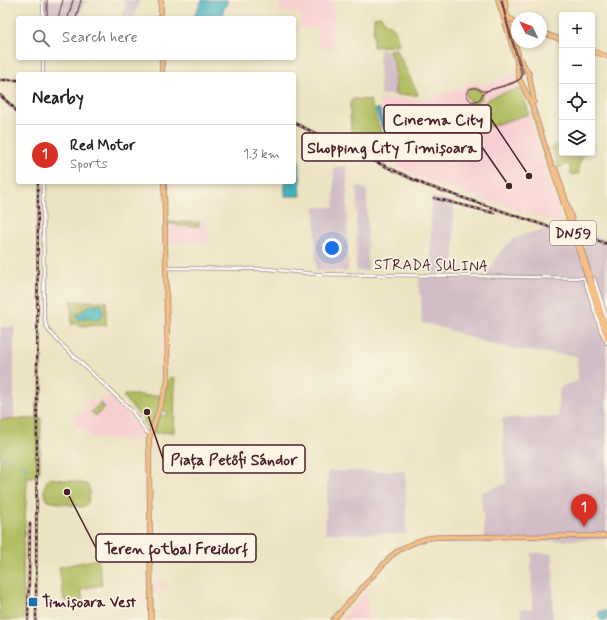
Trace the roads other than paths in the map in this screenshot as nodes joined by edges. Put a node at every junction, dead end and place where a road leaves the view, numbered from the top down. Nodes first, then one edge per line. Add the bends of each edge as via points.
1 (43, 0) edge
2 (161, 0) edge
3 (498, 0) edge
4 (505, 0) edge
5 (43, 16) edge
6 (162, 16) edge
7 (507, 17) junction
8 (511, 19) edge
9 (547, 34) edge
10 (559, 39) edge
11 (595, 52) edge
12 (607, 56) edge
13 (43, 60) edge
14 (162, 60) edge
15 (43, 72) edge
16 (162, 72) edge
17 (528, 72) junction
18 (518, 74) junction
19 (530, 81) junction
20 (522, 84) junction
21 (558, 183) junction
22 (43, 184) edge
23 (164, 184) edge
24 (166, 268) junction
25 (584, 278) junction
26 (591, 281) junction
27 (607, 319) edge
28 (607, 329) edge
29 (607, 339) edge
30 (607, 343) edge
31 (150, 434) junction
32 (607, 536) edge
33 (151, 620) edge
34 (333, 620) edge

1 - 5 street
2 - 6 main road
3 - 18 main road, DN59 via 516,58
4 - 7 main road, DN59
7 - 8 main road
7 - 17 main road, DN59 via 519,57
9 - 10 main road
11 - 12 main road
13 - 15 street
14 - 16 main road
17 - 18 main road
17 - 19 main road, DN59
18 - 20 main road, DN59
19 - 20 main road
19 - 21 main road, DN59
20 - 21 main road, DN59 via 532,105
21 - 26 main road, DN59, bridge
22 - 31 street via 43,300 46,325 49,332 132,411
23 - 24 main road
24 - 25 street, STRADA SULINA via 268,268 315,274
24 - 31 main road via 167,382
25 - 26 street, STRADA SULINA
25 - 30 street
26 - 27 street
26 - 28 main road, DN59
26 - 29 main road, DN59
31 - 33 main road
32 - 34 main road via 428,538 399,550 390,557

